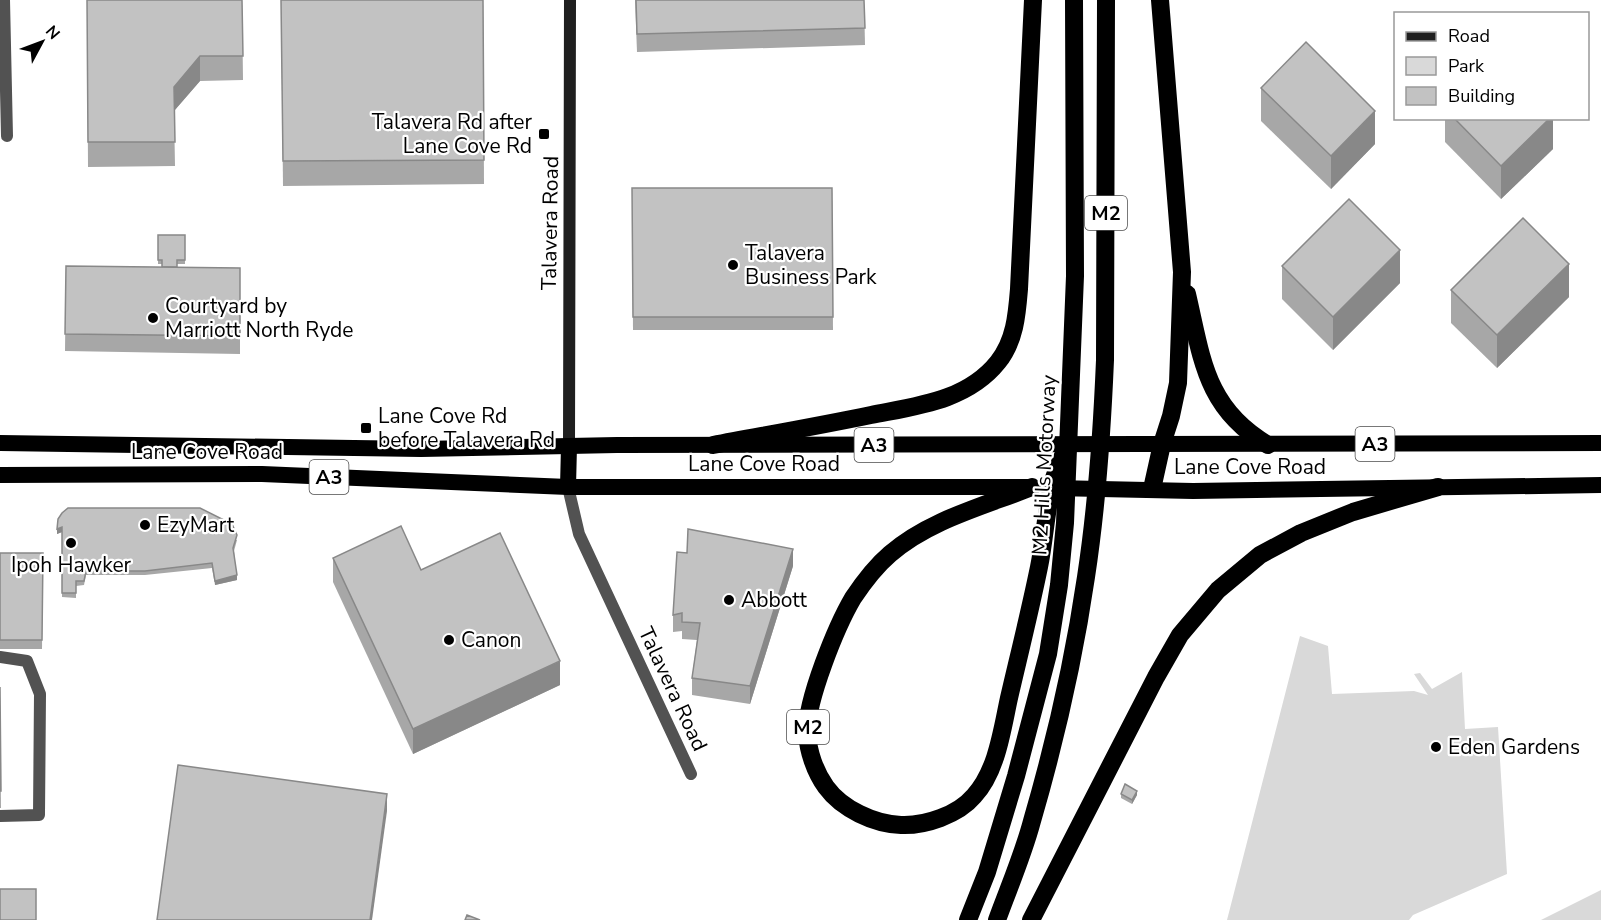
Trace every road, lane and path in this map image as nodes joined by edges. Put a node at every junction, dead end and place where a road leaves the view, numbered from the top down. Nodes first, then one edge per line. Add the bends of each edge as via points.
1 (4, 0) edge
2 (570, 0) edge
3 (1034, 0) edge
4 (1074, 0) edge
5 (1106, 0) edge
6 (1160, 0) edge
7 (7, 136) dead end
8 (1182, 272) junction
9 (1069, 442) junction
10 (0, 443) edge
11 (1601, 443) edge
12 (1162, 444) junction
13 (713, 445) junction
14 (1268, 445) junction
15 (569, 446) junction
16 (0, 475) edge
17 (1601, 484) edge
18 (568, 487) junction
19 (1032, 487) junction
20 (1438, 487) junction
21 (1152, 489) junction
22 (0, 657) edge
23 (692, 774) dead end
24 (0, 816) edge
25 (968, 920) edge
26 (997, 920) edge
27 (1031, 920) edge

1 - 7 street
2 - 15 main road, Talavera Road
3 - 13 highway via 1019,288 1015,324 1003,355 974,385 935,402
4 - 9 highway, M2 Hills Motorway / M2 via 1075,276
5 - 26 highway, M2 via 1105,360 1092,537 1074,643 1032,823
6 - 8 highway
8 - 12 highway via 1178,383
8 - 14 highway via 1215,395 1240,425
9 - 19 highway, M2 via 1054,478 1033,595 1000,740 987,778 974,798 948,816 897,825 860,814 826,787 813,764 807,734 809,708 853,598 890,554 923,530
9 - 25 highway, M2 Hills Motorway / M2 via 1064,540 1048,654 1013,787
10 - 15 highway, Lane Cove Road / A3 via 421,449
11 - 14 highway, Lane Cove Road / A3
12 - 13 highway, Lane Cove Road / A3
12 - 14 highway, Lane Cove Road / A3
12 - 21 highway
13 - 15 highway, Lane Cove Road / A3
15 - 18 highway
16 - 18 highway, Lane Cove Road / A3 via 262,474
17 - 20 highway, Lane Cove Road / A3
18 - 19 highway, Lane Cove Road / A3
18 - 23 street, Talavera Road via 579,534
19 - 21 highway, Lane Cove Road / A3
20 - 21 highway, Lane Cove Road / A3
20 - 27 highway via 1353,512 1301,533 1260,555 1218,590 1180,635 1156,677
22 - 24 street via 27,661 40,694 39,815

